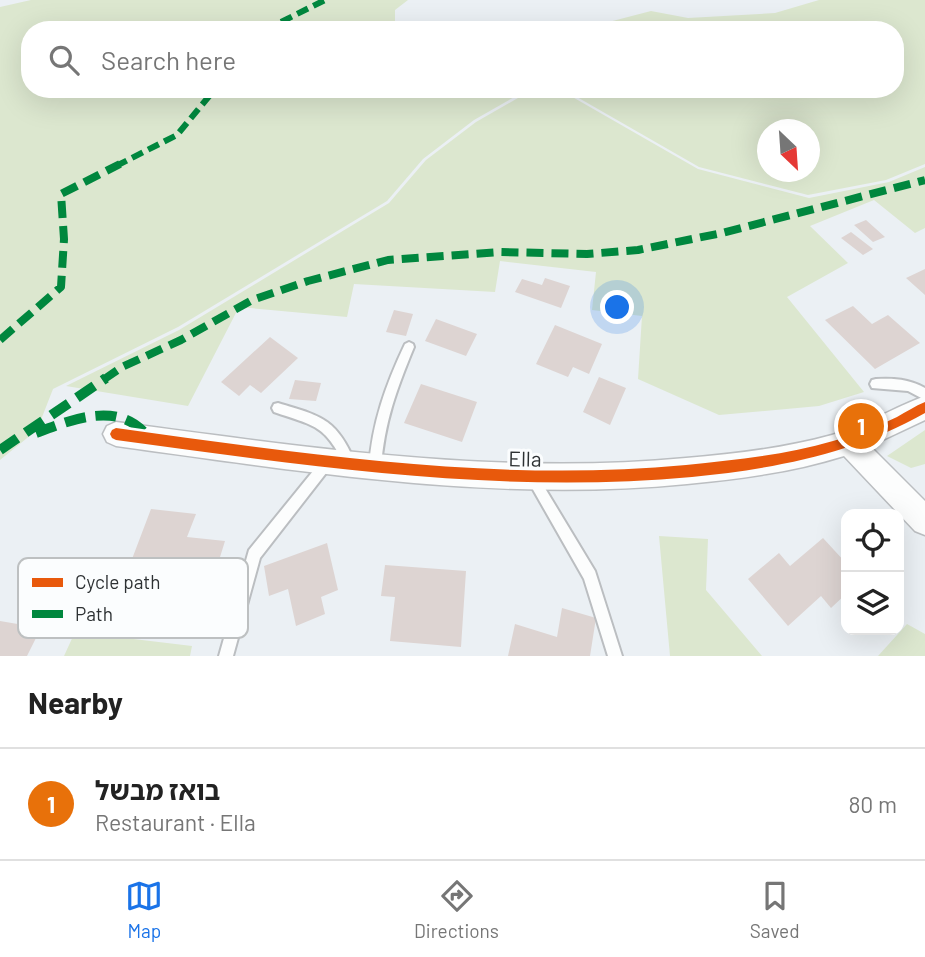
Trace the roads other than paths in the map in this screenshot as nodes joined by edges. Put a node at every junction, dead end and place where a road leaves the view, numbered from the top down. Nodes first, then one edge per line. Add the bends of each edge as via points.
1 (409, 347) dead end
2 (876, 384) dead end
3 (925, 395) edge
4 (925, 407) edge
5 (278, 408) dead end
6 (116, 434) dead end
7 (849, 443) junction
8 (351, 465) junction
9 (532, 478) junction
10 (919, 511) edge
11 (248, 577) edge
12 (231, 638) edge
13 (226, 656) edge
14 (615, 656) edge

1 - 8 lane via 376,435
2 - 3 lane via 917,387
4 - 7 street, Ella via 898,424
5 - 8 lane via 321,421 334,432
6 - 8 street, Ella
7 - 9 street, Ella via 787,459 713,469
7 - 10 street
8 - 9 street, Ella via 451,476
8 - 11 lane via 254,555
9 - 14 lane via 590,576
12 - 13 lane

